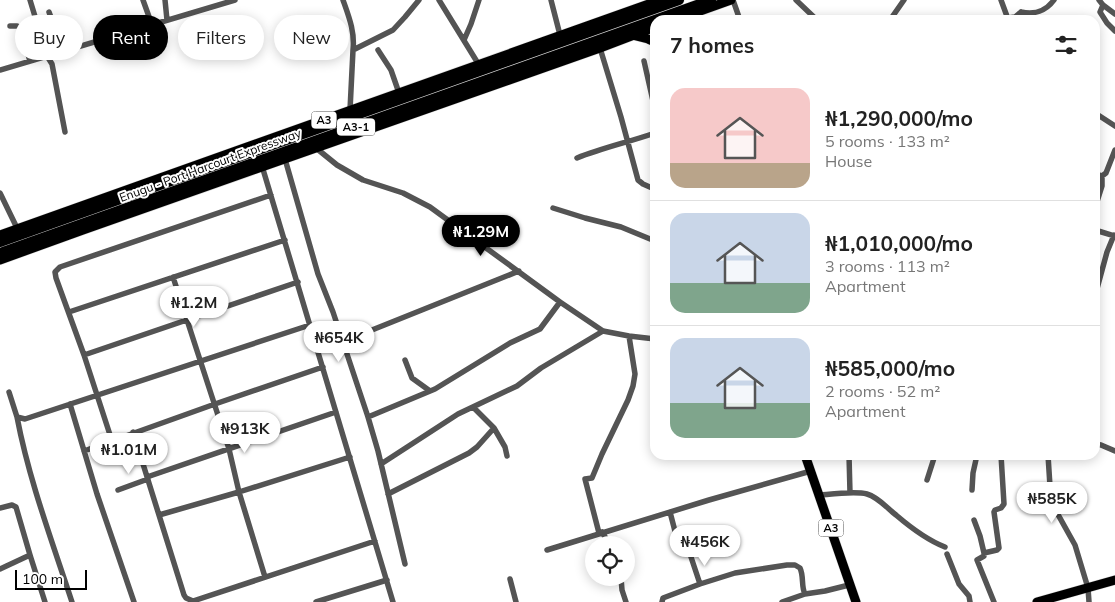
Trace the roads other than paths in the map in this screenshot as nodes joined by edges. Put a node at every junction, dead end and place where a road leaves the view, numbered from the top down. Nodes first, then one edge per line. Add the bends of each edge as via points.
1 (30, 0) edge
2 (143, 0) edge
3 (165, 0) edge
4 (235, 0) edge
5 (343, 0) edge
6 (420, 0) edge
7 (439, 0) edge
8 (479, 0) edge
9 (551, 0) edge
10 (636, 0) edge
11 (660, 0) edge
12 (679, 0) edge
13 (711, 0) edge
14 (732, 0) edge
15 (796, 0) edge
16 (904, 0) edge
17 (1001, 0) edge
18 (1054, 0) edge
19 (1101, 3) edge
20 (628, 11) junction
21 (49, 12) dead end
22 (1021, 12) junction
23 (1115, 14) edge
24 (35, 15) edge
25 (50, 15) edge
26 (148, 15) edge
27 (166, 15) edge
28 (669, 15) edge
29 (700, 15) edge
30 (738, 15) edge
31 (812, 15) edge
32 (894, 15) edge
33 (1007, 15) edge
34 (1018, 15) edge
35 (1024, 15) edge
36 (168, 20) edge
37 (650, 22) edge
38 (10, 26) dead end
39 (650, 29) edge
40 (1115, 31) edge
41 (560, 35) junction
42 (632, 35) junction
43 (464, 40) junction
44 (650, 40) edge
45 (600, 48) junction
46 (353, 50) junction
47 (378, 50) dead end
48 (33, 60) edge
49 (50, 60) edge
50 (30, 61) junction
51 (644, 61) dead end
52 (479, 65) junction
53 (0, 70) edge
54 (650, 88) edge
55 (399, 93) junction
56 (350, 110) junction
57 (1100, 116) edge
58 (1115, 126) edge
59 (65, 132) dead end
60 (650, 135) edge
61 (628, 142) junction
62 (316, 148) junction
63 (1115, 150) edge
64 (577, 158) dead end
65 (285, 159) junction
66 (262, 166) junction
67 (1102, 176) joint
68 (650, 187) edge
69 (1100, 192) edge
70 (0, 193) edge
71 (136, 193) junction
72 (271, 195) junction
73 (140, 204) junction
74 (553, 208) dead end
75 (17, 228) junction
76 (1100, 231) edge
77 (0, 234) edge
78 (1115, 235) edge
79 (650, 239) edge
80 (285, 240) junction
81 (0, 242) edge
82 (0, 254) edge
83 (0, 260) edge
84 (518, 271) junction
85 (173, 277) junction
86 (1100, 278) edge
87 (298, 282) junction
88 (560, 302) junction
89 (69, 312) junction
90 (187, 320) junction
91 (310, 325) junction
92 (372, 330) dead end
93 (603, 330) junction
94 (629, 336) junction
95 (650, 338) edge
96 (84, 354) junction
97 (405, 360) dead end
98 (200, 362) junction
99 (323, 367) junction
100 (430, 391) junction
101 (9, 392) dead end
102 (98, 395) junction
103 (70, 404) junction
104 (215, 404) junction
105 (473, 407) junction
106 (336, 412) junction
107 (17, 417) junction
108 (368, 417) junction
109 (494, 428) junction
110 (133, 432) junction
111 (112, 441) junction
112 (1100, 445) edge
113 (229, 449) junction
114 (84, 451) junction
115 (1115, 451) edge
116 (507, 456) dead end
117 (350, 457) junction
118 (807, 460) edge
119 (849, 460) edge
120 (933, 460) edge
121 (976, 460) edge
122 (1001, 460) edge
123 (1048, 460) edge
124 (381, 464) junction
125 (811, 471) junction
126 (147, 478) junction
127 (927, 480) dead end
128 (118, 490) dead end
129 (972, 490) dead end
130 (239, 492) junction
131 (850, 493) junction
132 (388, 494) junction
133 (820, 495) junction
134 (0, 508) edge
135 (670, 512) junction
136 (159, 515) junction
137 (974, 520) dead end
138 (601, 533) junction
139 (603, 536) edge
140 (375, 541) junction
141 (945, 547) dead end
142 (547, 550) dead end
143 (984, 553) junction
144 (947, 554) dead end
145 (30, 555) junction
146 (405, 564) dead end
147 (0, 569) edge
148 (265, 578) junction
149 (510, 579) dead end
150 (387, 580) junction
151 (1115, 580) edge
152 (700, 584) junction
153 (850, 585) junction
154 (622, 586) edge
155 (1088, 588) junction
156 (805, 594) junction
157 (187, 600) edge
158 (45, 602) edge
159 (72, 602) edge
160 (134, 602) edge
161 (316, 602) edge
162 (393, 602) edge
163 (516, 602) edge
164 (626, 602) edge
165 (662, 602) edge
166 (782, 602) edge
167 (856, 602) edge
168 (970, 602) edge
169 (994, 602) edge
170 (1037, 602) edge
171 (1089, 602) edge

1 - 24 street
2 - 26 street
3 - 27 street
4 - 36 street
5 - 46 street via 352,26
6 - 46 street via 393,30
7 - 43 street
8 - 43 street
9 - 41 street
10 - 20 main road
11 - 20 main road, Enugu - Port Harcourt Expressway / A3
12 - 71 highway, Enugu - Port Harcourt Expressway / A3-1
13 - 28 highway, Enugu - Port Harcourt Expressway / A3-1
14 - 29 main road
14 - 30 street
15 - 31 street
16 - 32 street
17 - 33 street
18 - 22 street via 1037,13
19 - 23 street
19 - 40 street via 1100,12
20 - 41 main road, Enugu - Port Harcourt Expressway / A3
21 - 25 street
22 - 34 street
22 - 35 street
37 - 73 highway, Enugu - Port Harcourt Expressway / A3-1
38 - 50 street via 19,27
39 - 42 main road, Enugu - Port Harcourt Expressway / A3
41 - 52 main road, Enugu - Port Harcourt Expressway / A3
42 - 44 main road
42 - 45 main road, Enugu - Port Harcourt Expressway / A3
43 - 52 street
45 - 61 street
45 - 62 main road, Enugu - Port Harcourt Expressway / A3
46 - 56 street
47 - 55 street via 391,70
48 - 50 street
49 - 59 street
50 - 53 street
51 - 54 street
52 - 55 main road, Enugu - Port Harcourt Expressway / A3
55 - 56 main road, Enugu - Port Harcourt Expressway / A3
56 - 75 main road, Enugu - Port Harcourt Expressway / A3
57 - 58 street
60 - 61 street
61 - 64 street
61 - 68 street via 638,180
62 - 65 main road, Enugu - Port Harcourt Expressway / A3
62 - 84 street via 363,180 403,193 430,207
63 - 67 street
65 - 66 main road, Enugu - Port Harcourt Expressway / A3
65 - 108 street via 318,274
66 - 72 street
66 - 83 main road, Enugu - Port Harcourt Expressway / A3
67 - 69 street
70 - 75 street
71 - 73 highway
71 - 81 highway, Enugu - Port Harcourt Expressway / A3-1
72 - 80 street
72 - 89 street via 60,268 55,272 56,278
73 - 82 highway, Enugu - Port Harcourt Expressway / A3-1
74 - 79 street via 621,227
75 - 77 main road, Enugu - Port Harcourt Expressway / A3
76 - 78 street
78 - 86 street
80 - 85 street
80 - 87 street
84 - 88 street
84 - 92 street
85 - 89 street
85 - 90 street
87 - 90 street
87 - 91 street
88 - 93 street
88 - 100 street via 540,329 510,343
89 - 96 street
90 - 96 street
90 - 98 street
91 - 98 street
91 - 99 street
93 - 94 street
93 - 105 street via 517,386
94 - 95 street
94 - 138 street via 633,386 592,478 585,479
96 - 102 street
97 - 100 street via 412,378
98 - 102 street
98 - 104 street
99 - 104 street
99 - 106 street
100 - 108 street
101 - 107 street
102 - 103 street
102 - 111 street
103 - 107 street via 25,419
103 - 114 street
104 - 110 street
104 - 113 street
105 - 109 street
105 - 124 street
106 - 113 street
106 - 117 street
107 - 159 street via 22,445
108 - 124 street
109 - 116 street
109 - 132 street via 469,453
110 - 111 street
110 - 126 street
111 - 114 street
112 - 115 street
113 - 126 street
113 - 130 street
114 - 160 street
117 - 130 street
117 - 140 street
118 - 125 main road, A3
119 - 131 street
120 - 127 street
121 - 129 street
122 - 143 street via 1004,504 994,512 999,548
123 - 155 street via 1051,502 1075,545
124 - 132 street
125 - 133 main road, A3
125 - 135 street
126 - 128 street
126 - 136 street
130 - 136 street
130 - 148 street
131 - 133 street
131 - 141 street via 873,497 936,544
132 - 146 street
133 - 153 main road, A3
134 - 145 street via 16,507
135 - 138 street
135 - 152 street via 676,535 688,548
136 - 157 street
137 - 143 street
138 - 139 street
138 - 142 street
140 - 148 street
140 - 150 street
143 - 169 street via 977,560
144 - 168 street
145 - 147 street
145 - 158 street
148 - 157 street
149 - 163 street
150 - 161 street
150 - 162 street
151 - 155 main road
152 - 156 street via 735,573 787,565 802,570
152 - 165 street via 663,598
153 - 156 street
153 - 167 main road, A3
154 - 164 street
155 - 170 main road
155 - 171 street
156 - 166 street

